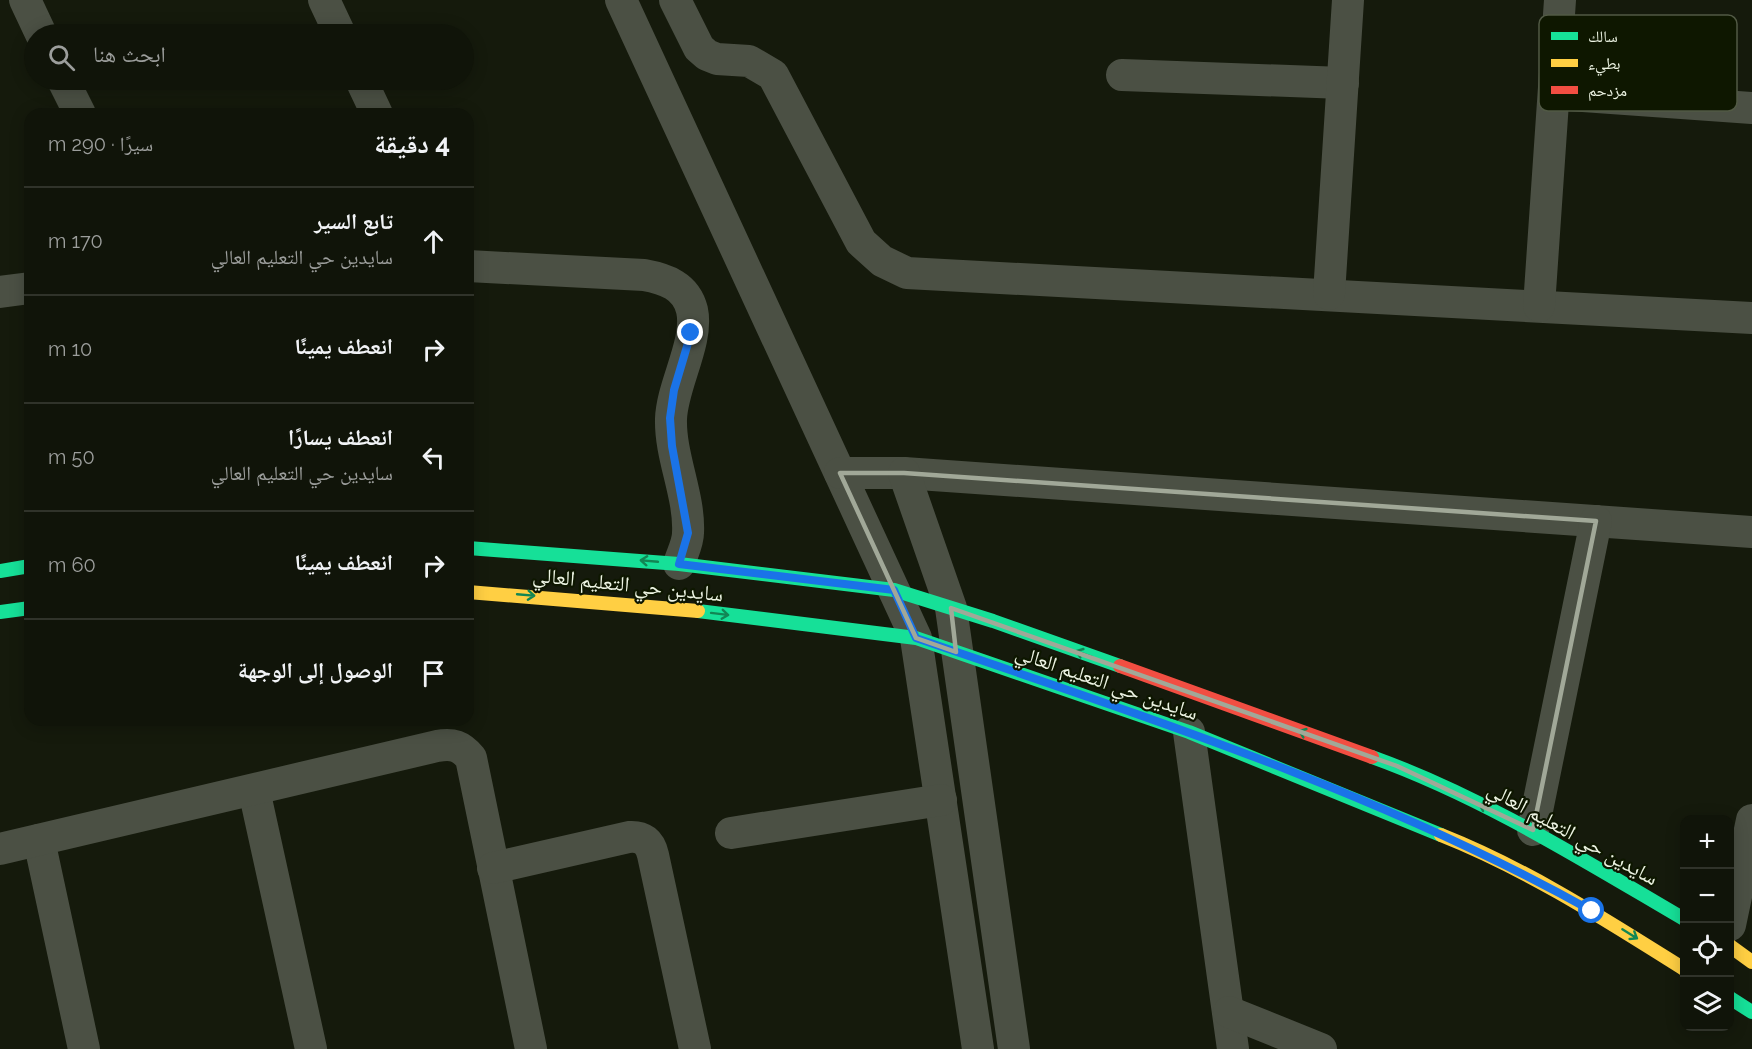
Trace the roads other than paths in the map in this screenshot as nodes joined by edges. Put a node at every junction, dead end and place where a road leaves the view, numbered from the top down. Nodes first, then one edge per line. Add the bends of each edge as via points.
1 (25, 0) edge
2 (324, 0) edge
3 (621, 0) edge
4 (675, 0) edge
5 (1348, 0) edge
6 (1560, 0) edge
7 (1559, 15) edge
8 (36, 24) edge
9 (335, 24) edge
10 (1122, 75) dead end
11 (1343, 83) junction
12 (68, 90) edge
13 (366, 90) edge
14 (1737, 107) edge
15 (77, 108) edge
16 (374, 108) edge
17 (1752, 108) edge
18 (1554, 111) edge
19 (474, 266) edge
20 (24, 289) edge
21 (0, 292) edge
22 (1329, 294) junction
23 (1539, 306) junction
24 (1752, 318) edge
25 (904, 472) junction
26 (840, 473) junction
27 (1596, 521) junction
28 (1752, 532) edge
29 (474, 548) edge
30 (679, 564) junction
31 (24, 567) edge
32 (0, 571) edge
33 (894, 590) junction
34 (474, 592) edge
35 (951, 608) junction
36 (24, 609) edge
37 (0, 612) edge
38 (916, 638) junction
39 (956, 652) junction
40 (1189, 732) junction
41 (254, 790) junction
42 (941, 800) junction
43 (1752, 820) edge
44 (1533, 830) junction
45 (731, 834) dead end
46 (39, 840) junction
47 (0, 849) edge
48 (492, 868) junction
49 (1680, 917) edge
50 (1730, 923) edge
51 (1734, 949) edge
52 (1752, 962) edge
53 (1680, 966) edge
54 (1734, 1001) edge
55 (1229, 1012) junction
56 (1752, 1012) edge
57 (84, 1049) edge
58 (311, 1049) edge
59 (531, 1049) edge
60 (695, 1049) edge
61 (978, 1049) edge
62 (1014, 1049) edge
63 (1233, 1049) edge
64 (1321, 1049) edge

1 - 8 street
2 - 9 street
3 - 26 street
4 - 22 street via 699,48 707,55 749,61 773,75 861,242 882,261 907,273
5 - 11 street
6 - 7 street
10 - 11 street
11 - 22 street
12 - 15 street
13 - 16 street
14 - 17 street
18 - 23 street
19 - 30 street via 644,275 665,278 683,291 692,311 691,333 670,418 688,533
20 - 21 street
22 - 23 street
23 - 24 street
25 - 26 street
25 - 27 street
25 - 35 street
26 - 33 street
27 - 28 street
27 - 44 street
30 -> 29 main road, سايدين حي التعليم العالي
30 - 33 main road, سايدين حي التعليم العالي
31 - 32 main road
33 - 35 main road, سايدين حي التعليم العالي
33 - 38 street
34 -> 38 main road, سايدين حي التعليم العالي via 649,605
35 - 39 street
44 -> 35 main road, سايدين حي التعليم العالي via 1397,766
36 - 37 main road
38 - 39 main road, سايدين حي التعليم العالي
38 - 42 street
39 - 40 main road, سايدين حي التعليم العالي
39 - 62 street
40 -> 53 main road, سايدين حي التعليم العالي via 1467,845 1582,905
40 - 55 street
41 - 46 street
41 - 48 street via 450,744 463,748 471,758
41 - 58 street
42 - 45 street
42 - 61 street
43 - 50 street
44 - 49 main road, سايدين حي التعليم العالي
46 - 47 street
46 - 57 street
48 - 59 street
48 - 60 street via 629,837 646,840 653,855
51 - 52 main road
54 - 56 main road
55 - 63 street
55 - 64 street

